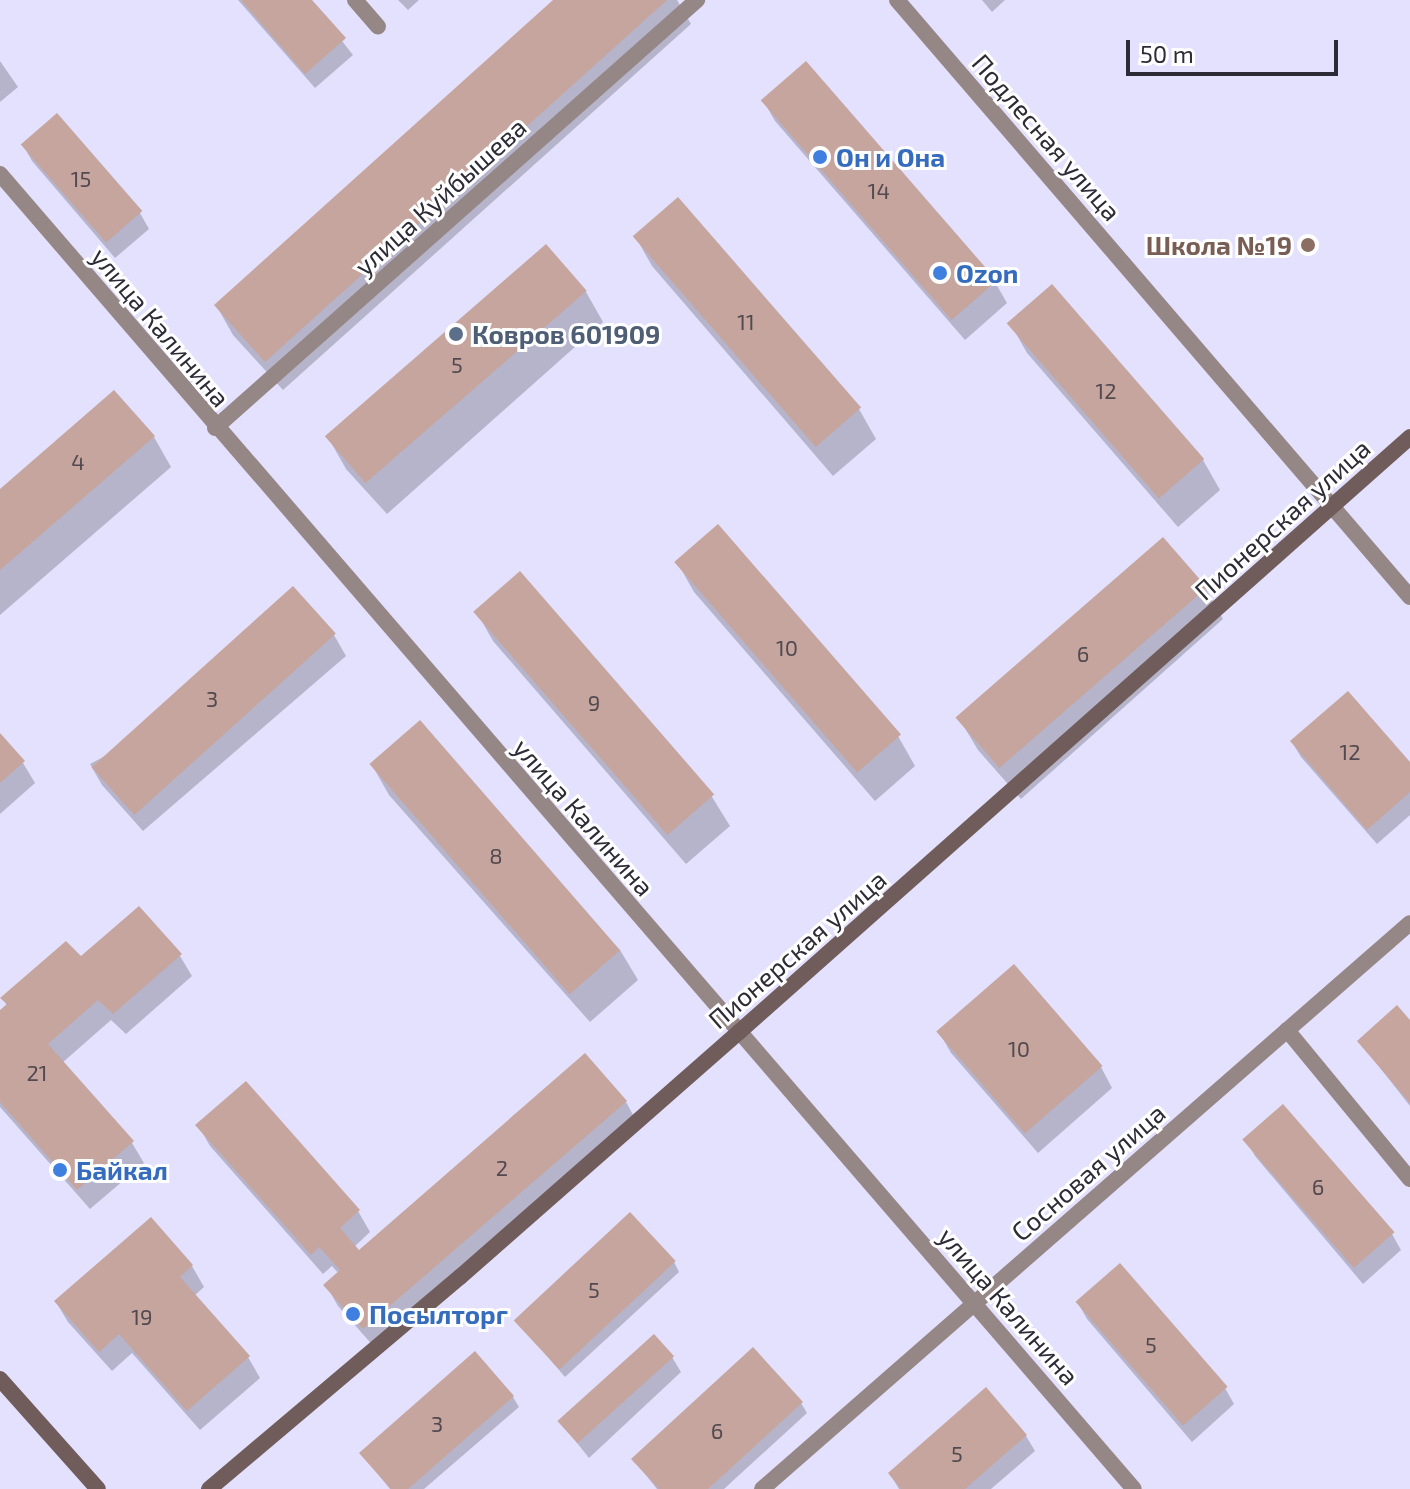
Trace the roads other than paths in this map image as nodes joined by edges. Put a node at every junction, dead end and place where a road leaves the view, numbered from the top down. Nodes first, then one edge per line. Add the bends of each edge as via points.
1 (355, 0) edge
2 (697, 0) edge
3 (897, 0) edge
4 (378, 26) dead end
5 (0, 174) edge
6 (215, 428) junction
7 (1410, 437) edge
8 (1333, 507) junction
9 (1410, 597) edge
10 (1410, 923) edge
11 (1287, 1030) junction
12 (739, 1032) junction
13 (1410, 1179) edge
14 (976, 1303) junction
15 (0, 1379) edge
16 (98, 1489) edge
17 (209, 1489) edge
18 (762, 1489) edge
19 (1134, 1489) edge

1 - 4 street
2 - 6 street, улица Куйбышева
3 - 8 street, Подлесная улица
5 - 6 street, улица Калинина
6 - 12 street, улица Калинина
7 - 8 street, Пионерская улица
8 - 9 street, Подлесная улица
8 - 12 street, Пионерская улица
10 - 11 street, Сосновая улица
11 - 13 street
11 - 14 street, Сосновая улица
12 - 14 street, улица Калинина
12 - 17 street, Пионерская улица
14 - 18 street, Сосновая улица
14 - 19 street, улица Калинина
15 - 16 street

